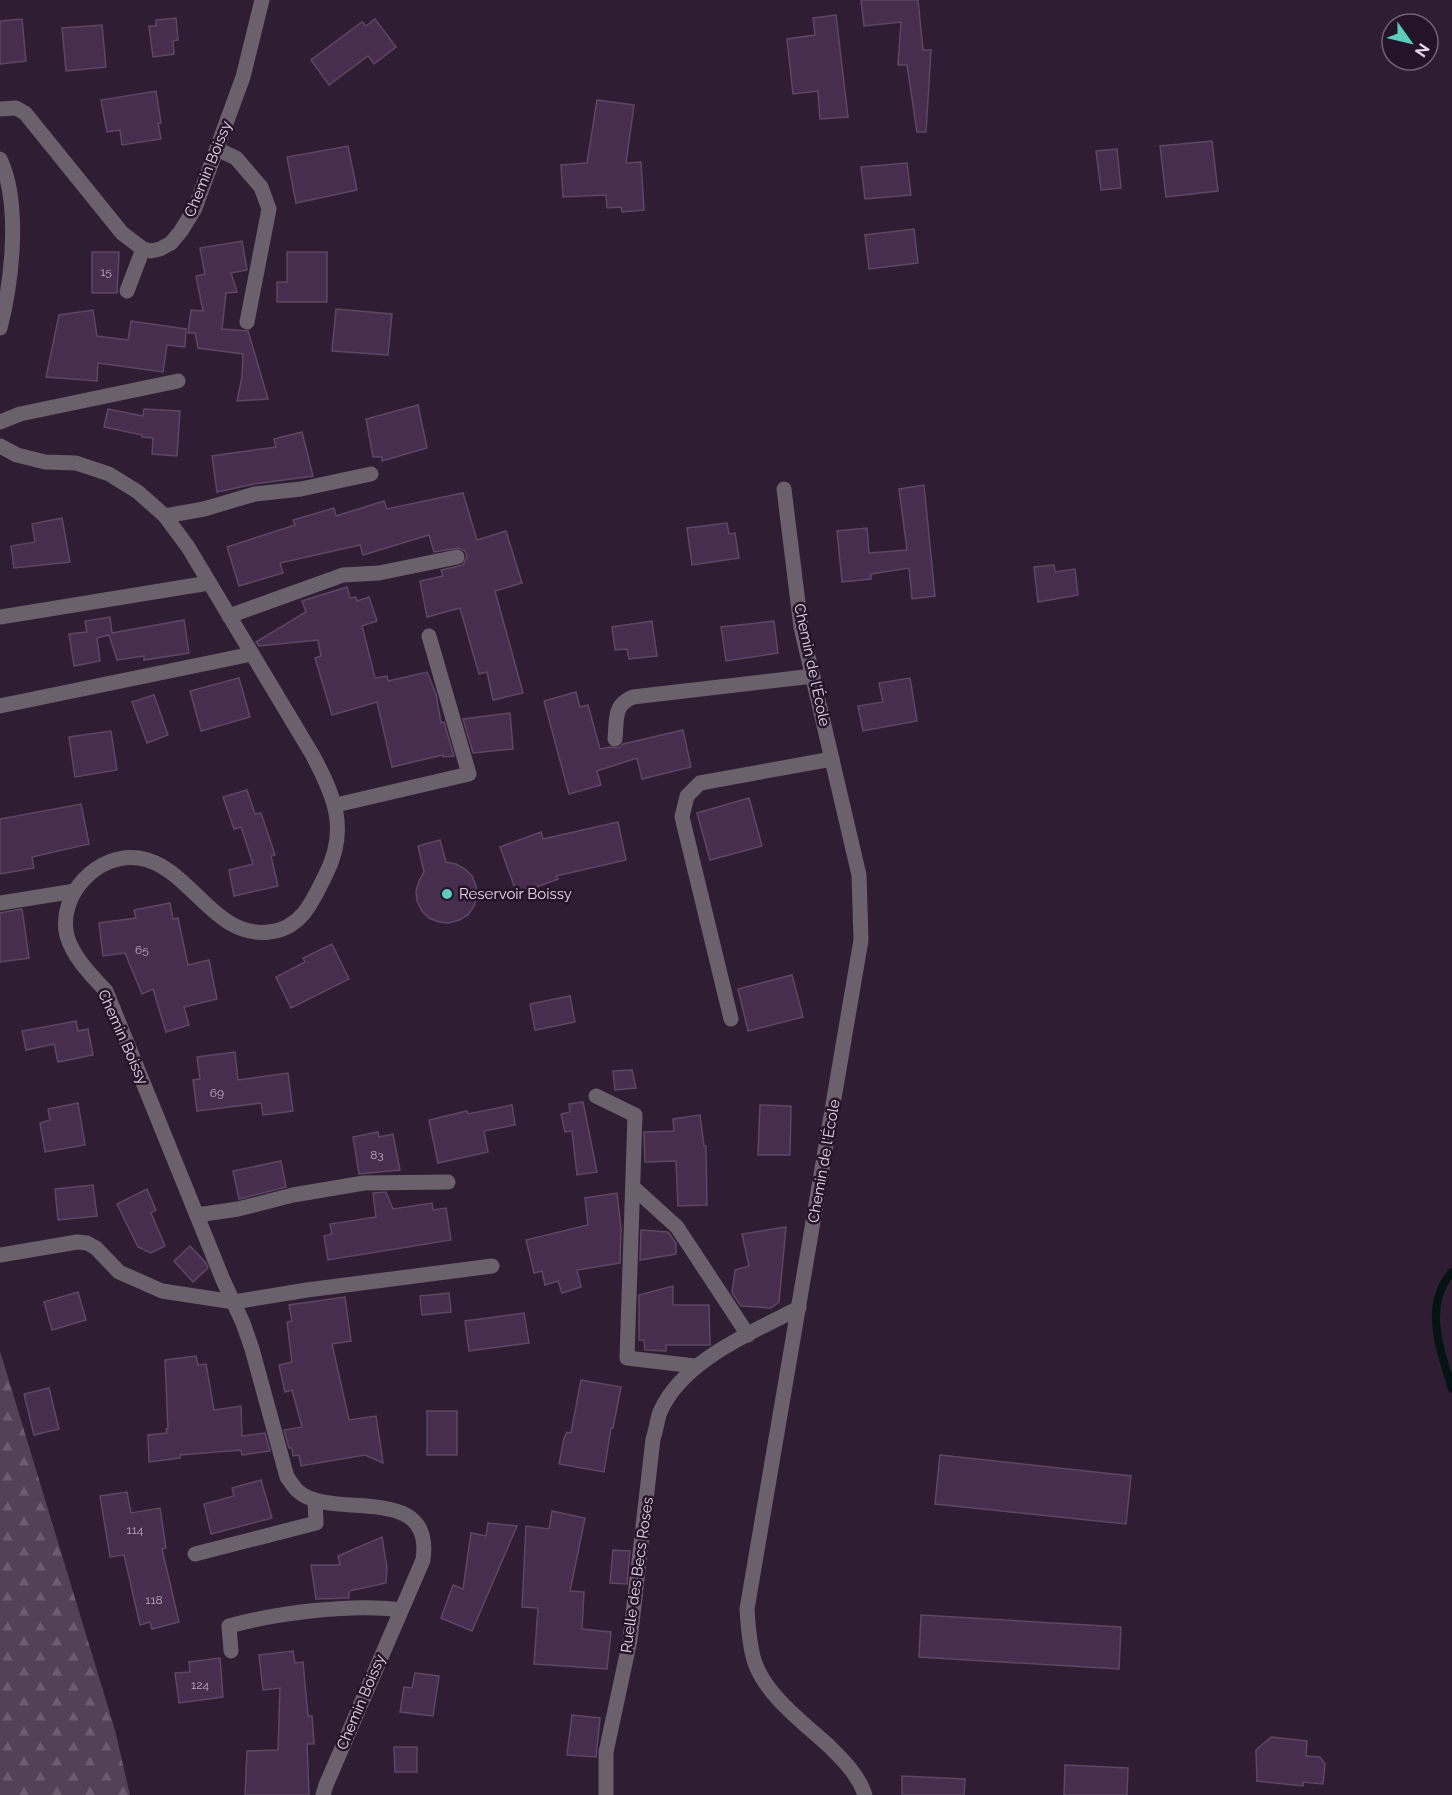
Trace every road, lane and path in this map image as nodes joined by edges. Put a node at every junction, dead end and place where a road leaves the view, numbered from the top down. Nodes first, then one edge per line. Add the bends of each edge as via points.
1 (262, 0) edge
2 (0, 109) edge
3 (217, 149) junction
4 (0, 159) edge
5 (6, 235) edge
6 (143, 249) junction
7 (127, 291) dead end
8 (247, 322) dead end
9 (0, 328) edge
10 (178, 381) dead end
11 (0, 422) edge
12 (0, 446) edge
13 (371, 474) dead end
14 (783, 489) dead end
15 (165, 516) junction
16 (457, 557) dead end
17 (209, 582) junction
18 (229, 616) junction
19 (0, 617) edge
20 (429, 636) dead end
21 (252, 654) junction
22 (813, 676) junction
23 (0, 706) edge
24 (615, 739) dead end
25 (832, 759) junction
26 (336, 805) junction
27 (75, 891) junction
28 (0, 903) edge
29 (731, 1019) dead end
30 (596, 1096) dead end
31 (448, 1182) dead end
32 (634, 1188) junction
33 (197, 1215) junction
34 (0, 1255) edge
35 (492, 1266) dead end
36 (234, 1302) junction
37 (799, 1308) junction
38 (748, 1335) junction
39 (695, 1366) junction
40 (315, 1500) junction
41 (195, 1554) dead end
42 (401, 1610) junction
43 (231, 1651) dead end
44 (323, 1795) edge
45 (606, 1795) edge
46 (865, 1795) edge

1 - 3 street, Chemin Boissy via 243,77
2 - 6 street via 16,108 25,113 122,233
3 - 6 street, Chemin Boissy via 195,208 181,231 160,249
3 - 8 street via 236,158 261,187 269,208
4 - 5 street via 11,204
5 - 9 street via 12,246
6 - 7 street
10 - 11 street via 20,414
12 - 15 street, Chemin Boissy via 17,455 45,462 76,463 109,474
13 - 15 street via 255,494
14 - 22 street, Chemin de l'École via 801,627
15 - 17 street, Chemin Boissy
16 - 18 street via 378,573 343,575
17 - 18 street, Chemin Boissy
17 - 19 street
18 - 21 street, Chemin Boissy
20 - 26 street via 470,774
21 - 23 street
21 - 26 street, Chemin Boissy via 312,754
22 - 24 street via 633,697 619,708
22 - 25 street, Chemin de l'École
25 - 29 street via 700,783 687,796 682,817
25 - 37 street, Chemin de l'École via 859,875 861,940
26 - 27 street, Chemin Boissy via 338,825 331,865 308,909 288,928 250,932 214,912 172,872 137,858 115,860 90,872
27 - 28 street
27 - 33 street, Chemin Boissy via 66,913 67,935 75,954 106,991
30 - 32 street via 635,1115
31 - 33 street via 364,1183
32 - 38 street via 677,1227
32 - 39 street via 627,1358
33 - 36 street, Chemin Boissy
34 - 36 street via 87,1243 119,1272 162,1291
35 - 36 street
36 - 40 street, Chemin Boissy via 252,1349 287,1477 299,1492
37 - 38 street, Ruelle des Becs Roses
37 - 46 street, Chemin de l'École via 747,1609 749,1635 754,1662 770,1690 846,1762
38 - 39 street, Ruelle des Becs Roses
39 - 45 street, Ruelle des Becs Roses via 660,1412 653,1439 630,1640 606,1752
40 - 41 street via 316,1524
40 - 42 street, Chemin Boissy via 386,1508 408,1517 420,1529 425,1544 423,1560
42 - 43 street via 378,1606 254,1619 230,1626
42 - 44 street, Chemin Boissy

